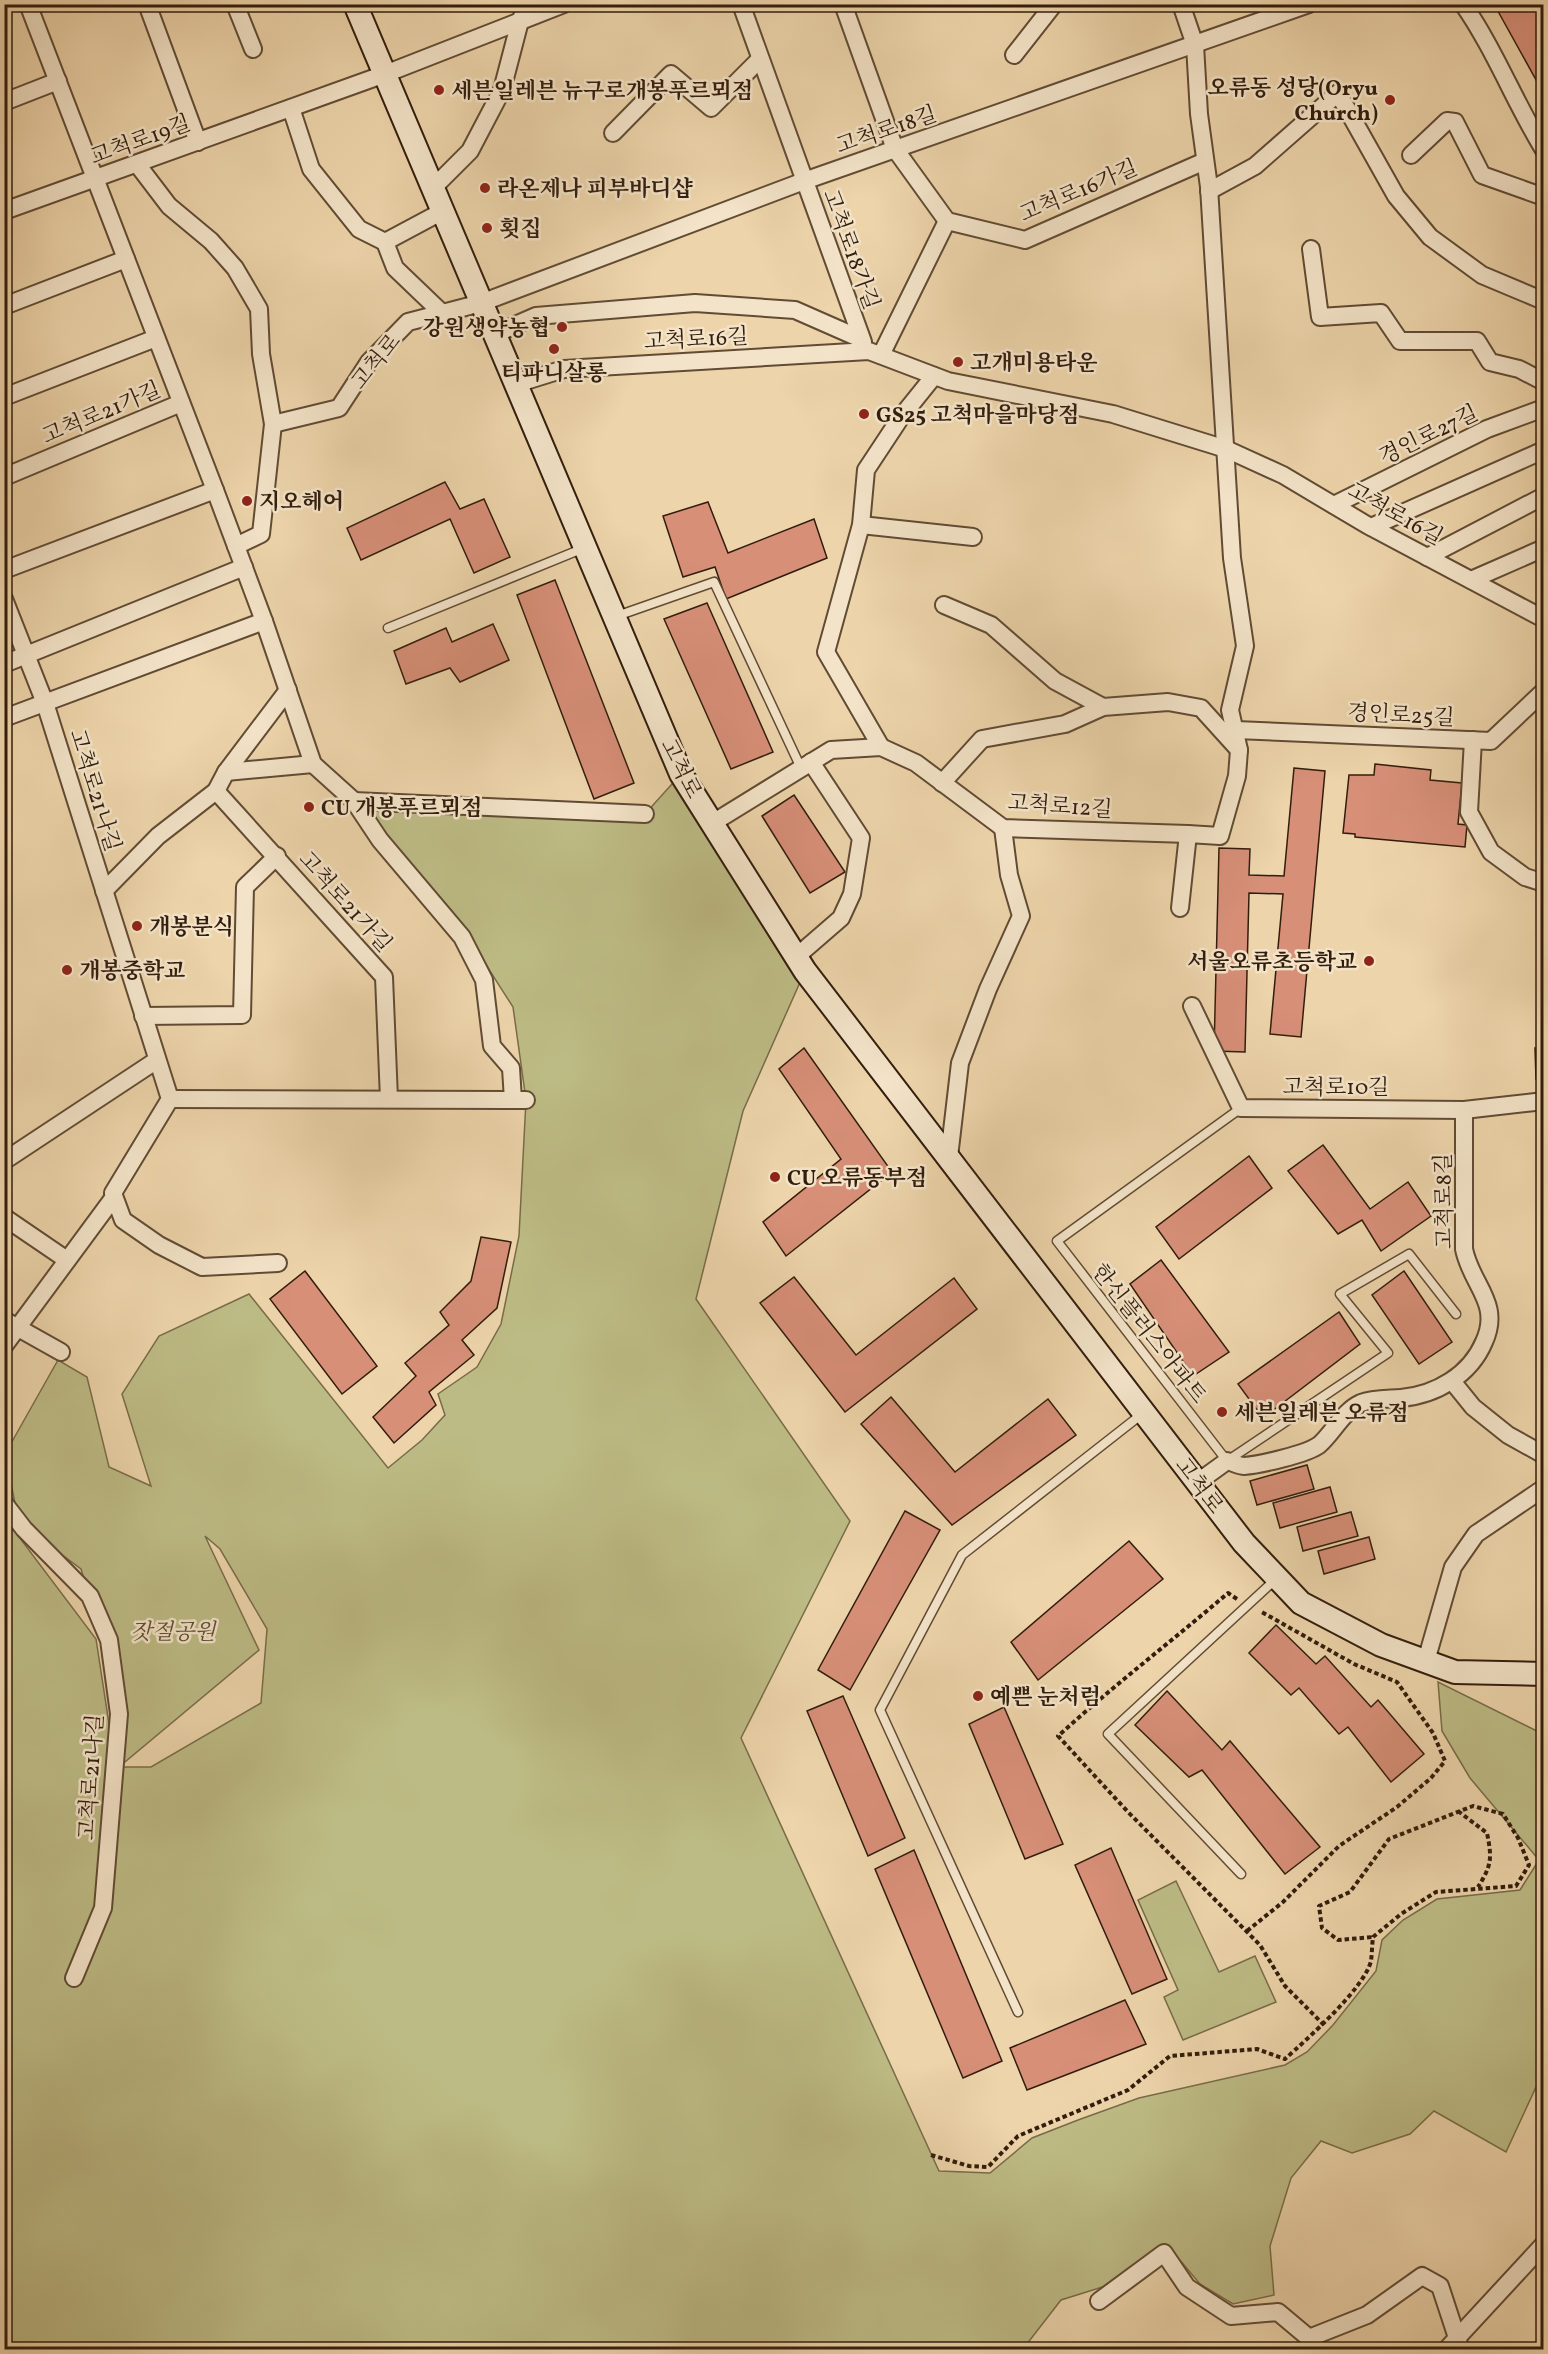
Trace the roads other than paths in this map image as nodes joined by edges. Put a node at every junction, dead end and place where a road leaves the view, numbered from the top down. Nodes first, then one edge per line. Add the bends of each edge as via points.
1 (28, 4) edge
2 (147, 4) edge
3 (235, 4) edge
4 (355, 4) edge
5 (528, 4) edge
6 (564, 4) edge
7 (741, 4) edge
8 (843, 4) edge
9 (1054, 4) edge
10 (1180, 4) edge
11 (1309, 4) edge
12 (1463, 4) edge
13 (520, 21) junction
14 (1195, 45) junction
15 (253, 49) dead end
16 (1014, 55) dead end
17 (760, 59) junction
18 (385, 74) junction
19 (58, 81) junction
20 (4, 102) edge
21 (291, 108) junction
22 (613, 133) dead end
23 (198, 142) junction
24 (895, 149) junction
25 (1544, 150) edge
26 (1411, 155) dead end
27 (1205, 161) junction
28 (137, 164) junction
29 (95, 179) junction
30 (804, 181) junction
31 (433, 188) junction
32 (1209, 191) junction
33 (1544, 197) edge
34 (443, 211) junction
35 (4, 212) edge
36 (947, 221) junction
37 (385, 242) junction
38 (1311, 249) dead end
39 (126, 259) junction
40 (1544, 301) edge
41 (482, 303) junction
42 (4, 306) edge
43 (442, 313) junction
44 (495, 334) junction
45 (156, 338) junction
46 (870, 348) junction
47 (934, 376) junction
48 (1544, 382) edge
49 (516, 384) junction
50 (4, 397) edge
51 (181, 403) junction
52 (1544, 408) edge
53 (273, 424) junction
54 (1226, 449) junction
55 (1544, 450) edge
56 (4, 477) edge
57 (215, 490) junction
58 (1544, 496) edge
59 (1334, 505) junction
60 (861, 525) junction
61 (1371, 527) junction
62 (973, 537) dead end
63 (236, 546) junction
64 (585, 548) junction
65 (1544, 548) edge
66 (1427, 557) junction
67 (244, 567) junction
68 (4, 570) edge
69 (1471, 580) junction
70 (4, 599) edge
71 (944, 605) dead end
72 (614, 617) junction
73 (1544, 619) edge
74 (264, 621) junction
75 (388, 628) dead end
76 (28, 655) junction
77 (4, 664) edge
78 (288, 690) junction
79 (1544, 691) edge
80 (45, 703) junction
81 (1103, 707) junction
82 (4, 718) edge
83 (1236, 730) junction
84 (1473, 740) junction
85 (881, 747) junction
86 (1239, 750) junction
87 (313, 764) junction
88 (806, 765) junction
89 (226, 772) junction
90 (942, 783) junction
91 (216, 791) junction
92 (354, 801) junction
93 (645, 814) dead end
94 (711, 824) junction
95 (1003, 828) junction
96 (1188, 834) junction
97 (277, 856) junction
98 (1544, 883) edge
99 (104, 891) junction
100 (1180, 908) dead end
101 (796, 957) junction
102 (1192, 1006) dead end
103 (143, 1016) junction
104 (157, 1060) junction
105 (170, 1099) junction
106 (389, 1099) junction
107 (1544, 1101) edge
108 (1241, 1108) junction
109 (1464, 1110) junction
110 (949, 1157) junction
111 (4, 1161) edge
112 (114, 1197) junction
113 (4, 1217) edge
114 (68, 1260) junction
115 (278, 1263) dead end
116 (1456, 1314) dead end
117 (11, 1324) edge
118 (4, 1346) edge
119 (61, 1352) dead end
120 (1452, 1381) junction
121 (1145, 1412) junction
122 (1544, 1455) edge
123 (1227, 1461) junction
124 (1198, 1482) junction
125 (1544, 1488) edge
126 (4, 1503) edge
127 (1277, 1578) junction
128 (1426, 1661) junction
129 (1544, 1674) edge
130 (1241, 1874) dead end
131 (74, 1978) dead end
132 (1018, 2012) dead end
133 (1544, 2244) edge
134 (1099, 2301) dead end
135 (1455, 2345) edge

1 - 19 street, 고척로21가길
2 - 23 street
3 - 15 street
4 - 18 main road, 고척로
5 - 13 street
6 - 13 street, 고척로19길
7 - 17 street, 고척로18가길
8 - 24 street
9 - 16 street
10 - 14 street
11 - 14 street, 고척로18길
12 - 25 street via 1485,36
13 - 18 street, 고척로19길
13 - 31 street via 502,90 470,151
14 - 24 street, 고척로18길
14 - 27 street
17 - 22 street via 711,108 671,74
17 - 30 street, 고척로18가길
18 - 21 street, 고척로19길
18 - 31 main road, 고척로
19 - 20 street
19 - 29 street, 고척로21가길
21 - 23 street, 고척로19길
21 - 37 street via 310,169 359,228
23 - 28 street, 고척로19길
24 - 30 street, 고척로18길
24 - 36 street
26 - 33 street via 1447,121 1455,122 1482,176
27 - 32 street
27 - 36 street, 고척로16가길 via 1025,240
28 - 29 street, 고척로19길
28 - 53 street via 169,206 211,241 235,268 259,309 261,354
29 - 35 street, 고척로19길
29 - 39 street, 고척로21가길
30 - 41 street, 고척로18길
30 - 46 street, 고척로18가길
31 - 34 main road, 고척로
32 - 40 street via 1256,166 1338,93 1396,196 1430,237 1482,275
32 - 54 street
34 - 37 street
34 - 41 main road, 고척로
36 - 46 street
37 - 43 street via 395,267
38 - 48 street via 1320,317 1381,313 1400,341 1477,341 1490,362 1519,369
39 - 42 street
39 - 45 street, 고척로21가길
41 - 43 street, 고척로
41 - 44 main road, 고척로
43 - 53 street, 고척로 via 408,322 369,362 339,408
44 - 46 street via 536,316 695,303 795,310
44 - 49 main road, 고척로
45 - 50 street
45 - 51 street, 고척로21가길
46 - 47 street, 고척로16길
46 - 49 street, 고척로16길 via 564,369
47 - 54 street, 고척로16길 via 1113,414
47 - 60 street via 866,470
49 - 64 main road, 고척로
51 - 56 street, 고척로21가길
51 - 57 street, 고척로21가길
52 - 59 street, 경인로27길 via 1487,429
53 - 63 street via 261,534
54 - 59 street, 고척로16길 via 1283,475
54 - 83 street via 1232,558 1245,646 1230,710
55 - 61 street
57 - 63 street, 고척로21가길
57 - 68 street
58 - 66 street
59 - 61 street, 고척로16길
60 - 62 street
60 - 85 street via 826,652
61 - 66 street, 고척로16길
63 - 67 street, 고척로21가길
64 - 72 main road, 고척로
64 - 75 lane
65 - 69 street
66 - 69 street, 고척로16길
67 - 74 street, 고척로21가길
67 - 76 street
69 - 73 street, 고척로16길
70 - 76 street, 고척로21나길
71 - 81 street via 991,625 1055,681
72 - 88 lane via 714,582
72 - 94 main road, 고척로 via 681,774
74 - 78 street, 고척로21가길
74 - 80 street
76 - 77 street
76 - 80 street, 고척로21나길
78 - 87 street, 고척로21가길
78 - 89 street, 고척로21나길
79 - 84 street, 경인로25길 via 1491,741
80 - 82 street
80 - 99 street, 고척로21나길
81 - 86 street via 1168,702 1201,708
81 - 90 street via 1065,724 982,739
83 - 84 street, 경인로25길
83 - 86 street, 고척로12길
84 - 98 street via 1469,812 1491,852 1525,877
85 - 88 street, 고척로12길 via 831,750
85 - 90 street, 고척로12길 via 916,763
86 - 96 street, 고척로12길 via 1237,776 1220,836
87 - 89 street
87 - 92 street, 고척로21가길
88 - 94 street, 고척로12길
88 - 101 street via 861,838 852,894 841,918
89 - 91 street, 고척로21나길
90 - 95 street, 고척로12길
91 - 97 street, 고척로21가길
91 - 99 street, 고척로21나길 via 158,836
92 - 93 street
92 - 106 street, 고척로21가길 via 380,840 462,937 484,980 492,1046 511,1068 520,1100
94 - 101 main road, 고척로
95 - 96 street, 고척로12길
95 - 110 street via 1009,876 1021,916 960,1063
96 - 100 street
97 - 103 street via 245,887 242,1015
97 - 106 street, 고척로21가길 via 384,977
99 - 103 street, 고척로21나길
101 - 110 main road, 고척로
102 - 108 street
103 - 104 street, 고척로21나길
104 - 105 street, 고척로21나길
104 - 111 street
105 - 106 street, 고척로21가길
105 - 112 street
107 - 109 street, 고척로10길
108 - 109 street, 고척로10길
108 - 123 lane, 한신플러스아파트 via 1057,1241
109 - 120 street, 고척로8길 via 1464,1249 1467,1264 1488,1302 1491,1319 1485,1342 1461,1376
110 - 121 main road, 고척로
112 - 114 street
112 - 115 street via 123,1220 159,1245 202,1267
113 - 114 street
114 - 117 street
116 - 123 lane via 1409,1254 1340,1294 1388,1353
117 - 118 street
117 - 119 street
120 - 122 street via 1473,1407 1508,1435
120 - 123 street, 고척로8길 via 1426,1393 1360,1403 1317,1446 1299,1455 1243,1466
121 - 124 main road, 고척로
121 - 132 lane via 962,1555 880,1710
123 - 124 street
124 - 127 main road, 고척로 via 1244,1543
125 - 128 street via 1476,1534 1453,1567
126 - 131 street, 고척로21나길 via 24,1530 90,1596 110,1650 119,1714 103,1908
127 - 128 main road, 고척로 via 1301,1603 1381,1645
127 - 130 lane via 1107,1734
128 - 129 main road, 고척로 via 1455,1672
133 - 135 street
134 - 135 street via 1164,2253 1187,2287 1231,2316 1278,2312 1309,2338 1367,2315 1422,2276 1440,2286

